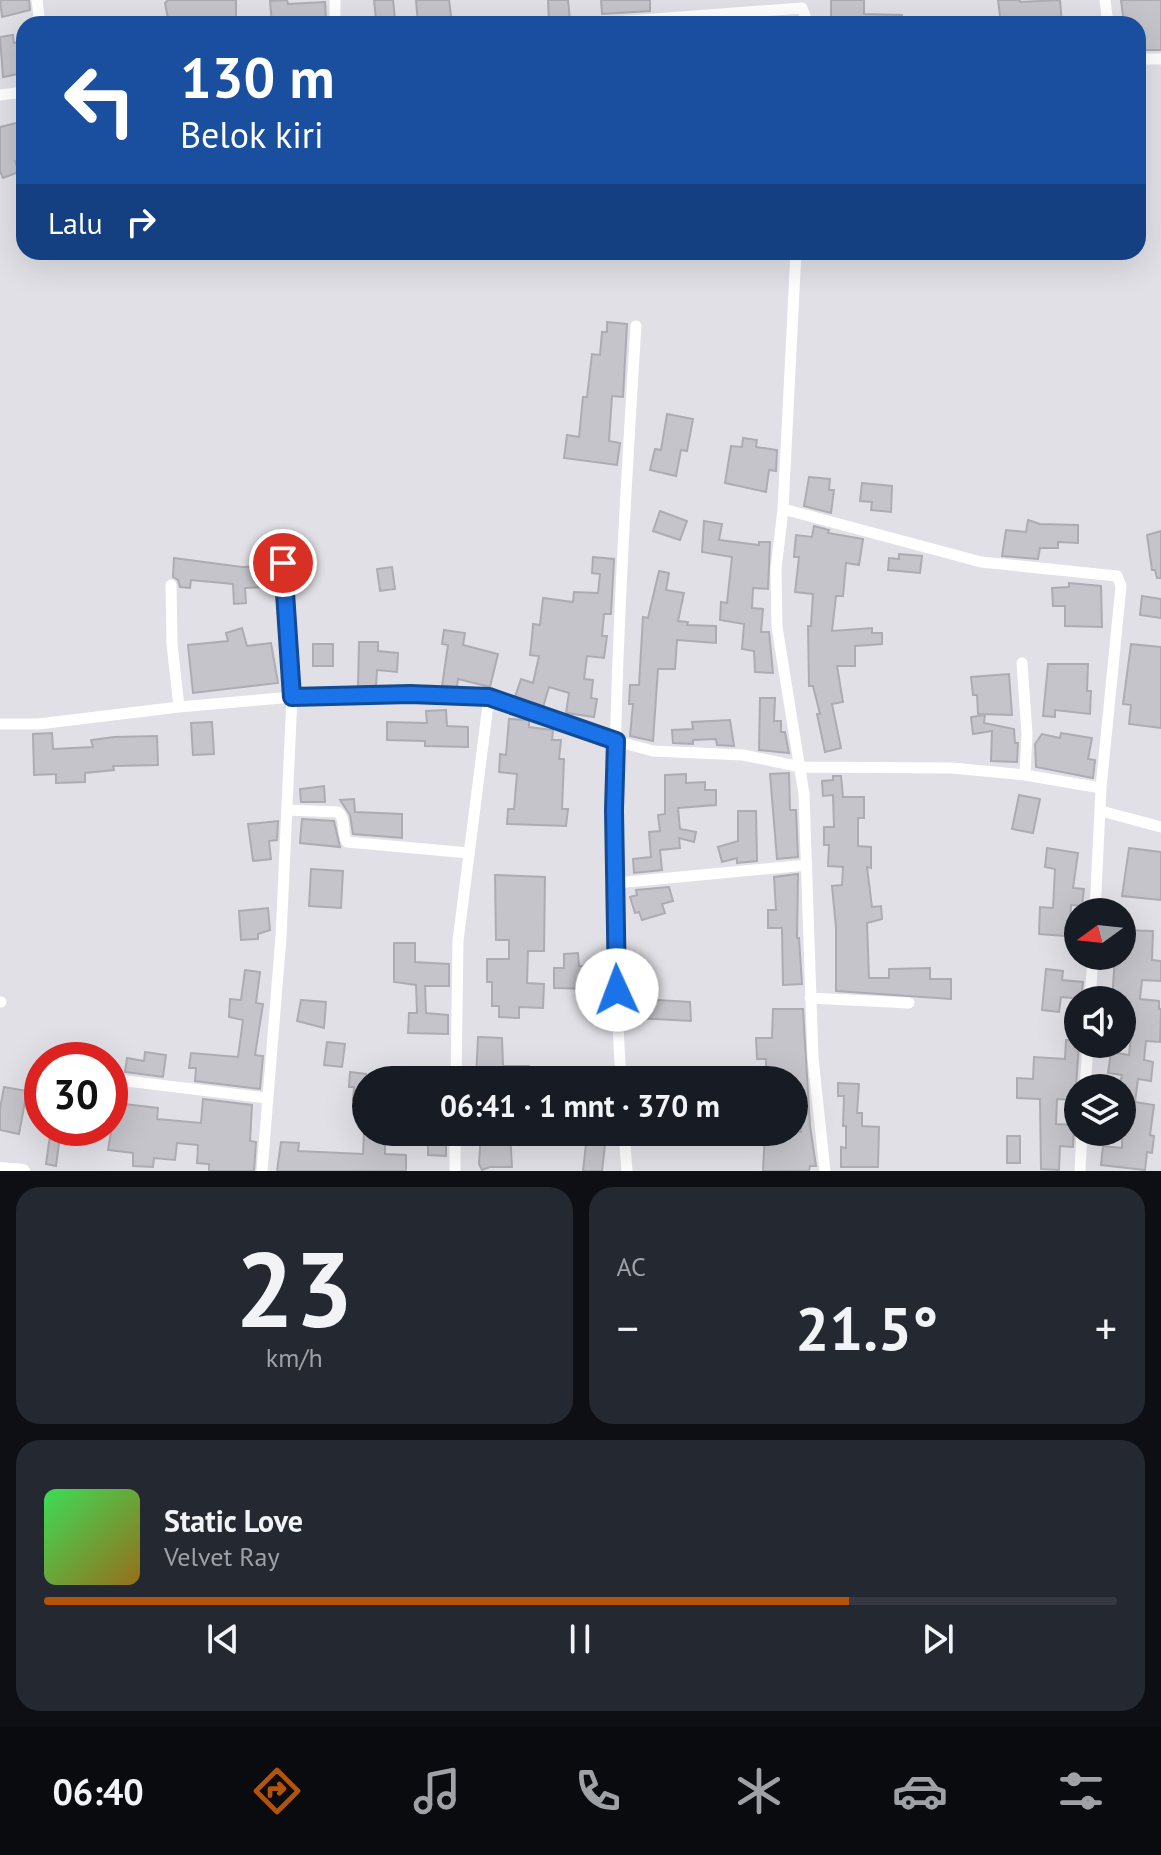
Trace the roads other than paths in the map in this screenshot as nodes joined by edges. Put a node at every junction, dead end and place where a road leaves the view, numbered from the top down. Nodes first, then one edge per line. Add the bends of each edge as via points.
1 (802, 4) edge
2 (687, 16) edge
3 (796, 260) edge
4 (636, 326) dead end
5 (783, 509) junction
6 (283, 563) dead end
7 (171, 585) dead end
8 (1022, 663) dead end
9 (292, 697) junction
10 (489, 697) junction
11 (179, 707) junction
12 (0, 724) edge
13 (616, 741) junction
14 (801, 767) junction
15 (1025, 775) junction
16 (1101, 788) junction
17 (287, 810) junction
18 (1101, 811) junction
19 (1161, 827) edge
20 (469, 853) junction
21 (807, 865) junction
22 (616, 883) junction
23 (1096, 898) edge
24 (810, 998) junction
25 (909, 1003) dead end
26 (456, 1066) edge
27 (620, 1066) edge
28 (128, 1081) edge
29 (267, 1098) junction
30 (455, 1146) edge
31 (625, 1146) edge
32 (1081, 1146) edge
33 (0, 1169) edge
34 (23, 1171) edge
35 (262, 1171) edge
36 (455, 1171) edge
37 (627, 1171) edge
38 (825, 1171) edge
39 (1080, 1171) edge

1 - 2 street
3 - 5 street
4 - 13 street via 619,584
5 - 14 street via 777,627
5 - 16 street via 981,562 1117,576 1121,586
6 - 9 street
7 - 11 street
8 - 15 street
9 - 10 street
9 - 11 street
9 - 17 street
10 - 13 street
10 - 20 street
11 - 12 street
13 - 14 street via 663,753 743,755
13 - 22 street
14 - 15 street via 952,768
14 - 21 street
15 - 16 street
16 - 18 street
17 - 20 street via 338,812 347,842
17 - 29 street
18 - 19 street
18 - 23 street
20 - 26 street via 458,941
21 - 22 street
21 - 24 street
22 - 27 street
24 - 25 street
24 - 38 street
28 - 29 street
29 - 35 street
30 - 36 street
31 - 37 street
32 - 39 street
33 - 34 street

